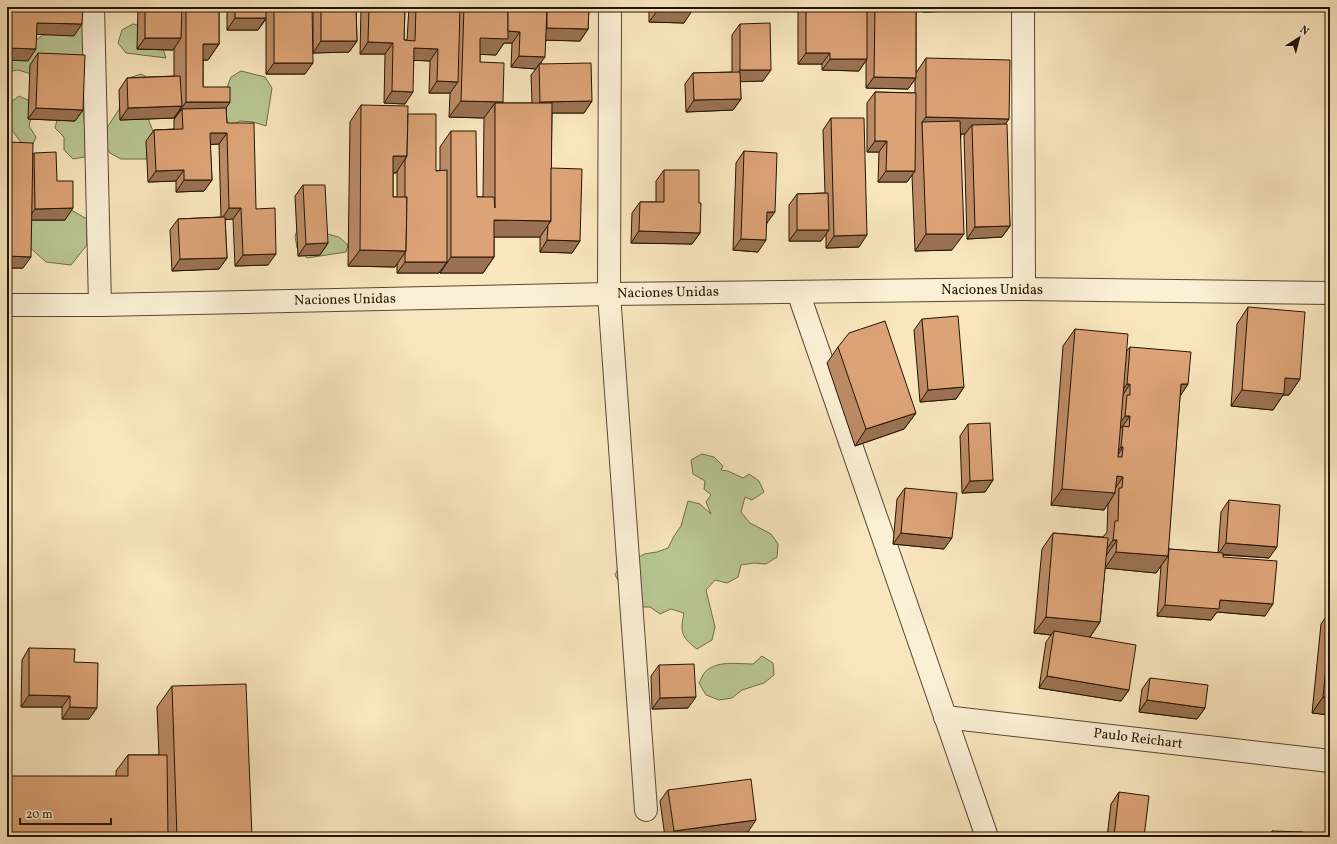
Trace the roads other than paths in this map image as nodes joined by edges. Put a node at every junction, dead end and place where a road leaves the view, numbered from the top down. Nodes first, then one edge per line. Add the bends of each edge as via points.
1 (93, 7) edge
2 (610, 7) edge
3 (1023, 7) edge
4 (1024, 289) junction
5 (798, 292) junction
6 (1330, 293) edge
7 (609, 294) junction
8 (7, 305) edge
9 (100, 305) junction
10 (945, 717) junction
11 (1330, 761) edge
12 (646, 810) dead end
13 (987, 837) edge

1 - 9 street
2 - 7 street
3 - 4 street
4 - 5 street, Naciones Unidas
4 - 6 street, Naciones Unidas
5 - 7 street, Naciones Unidas
5 - 10 street
7 - 9 street, Naciones Unidas
7 - 12 street
8 - 9 street, Naciones Unidas
10 - 11 street, Paulo Reichart
10 - 13 street

